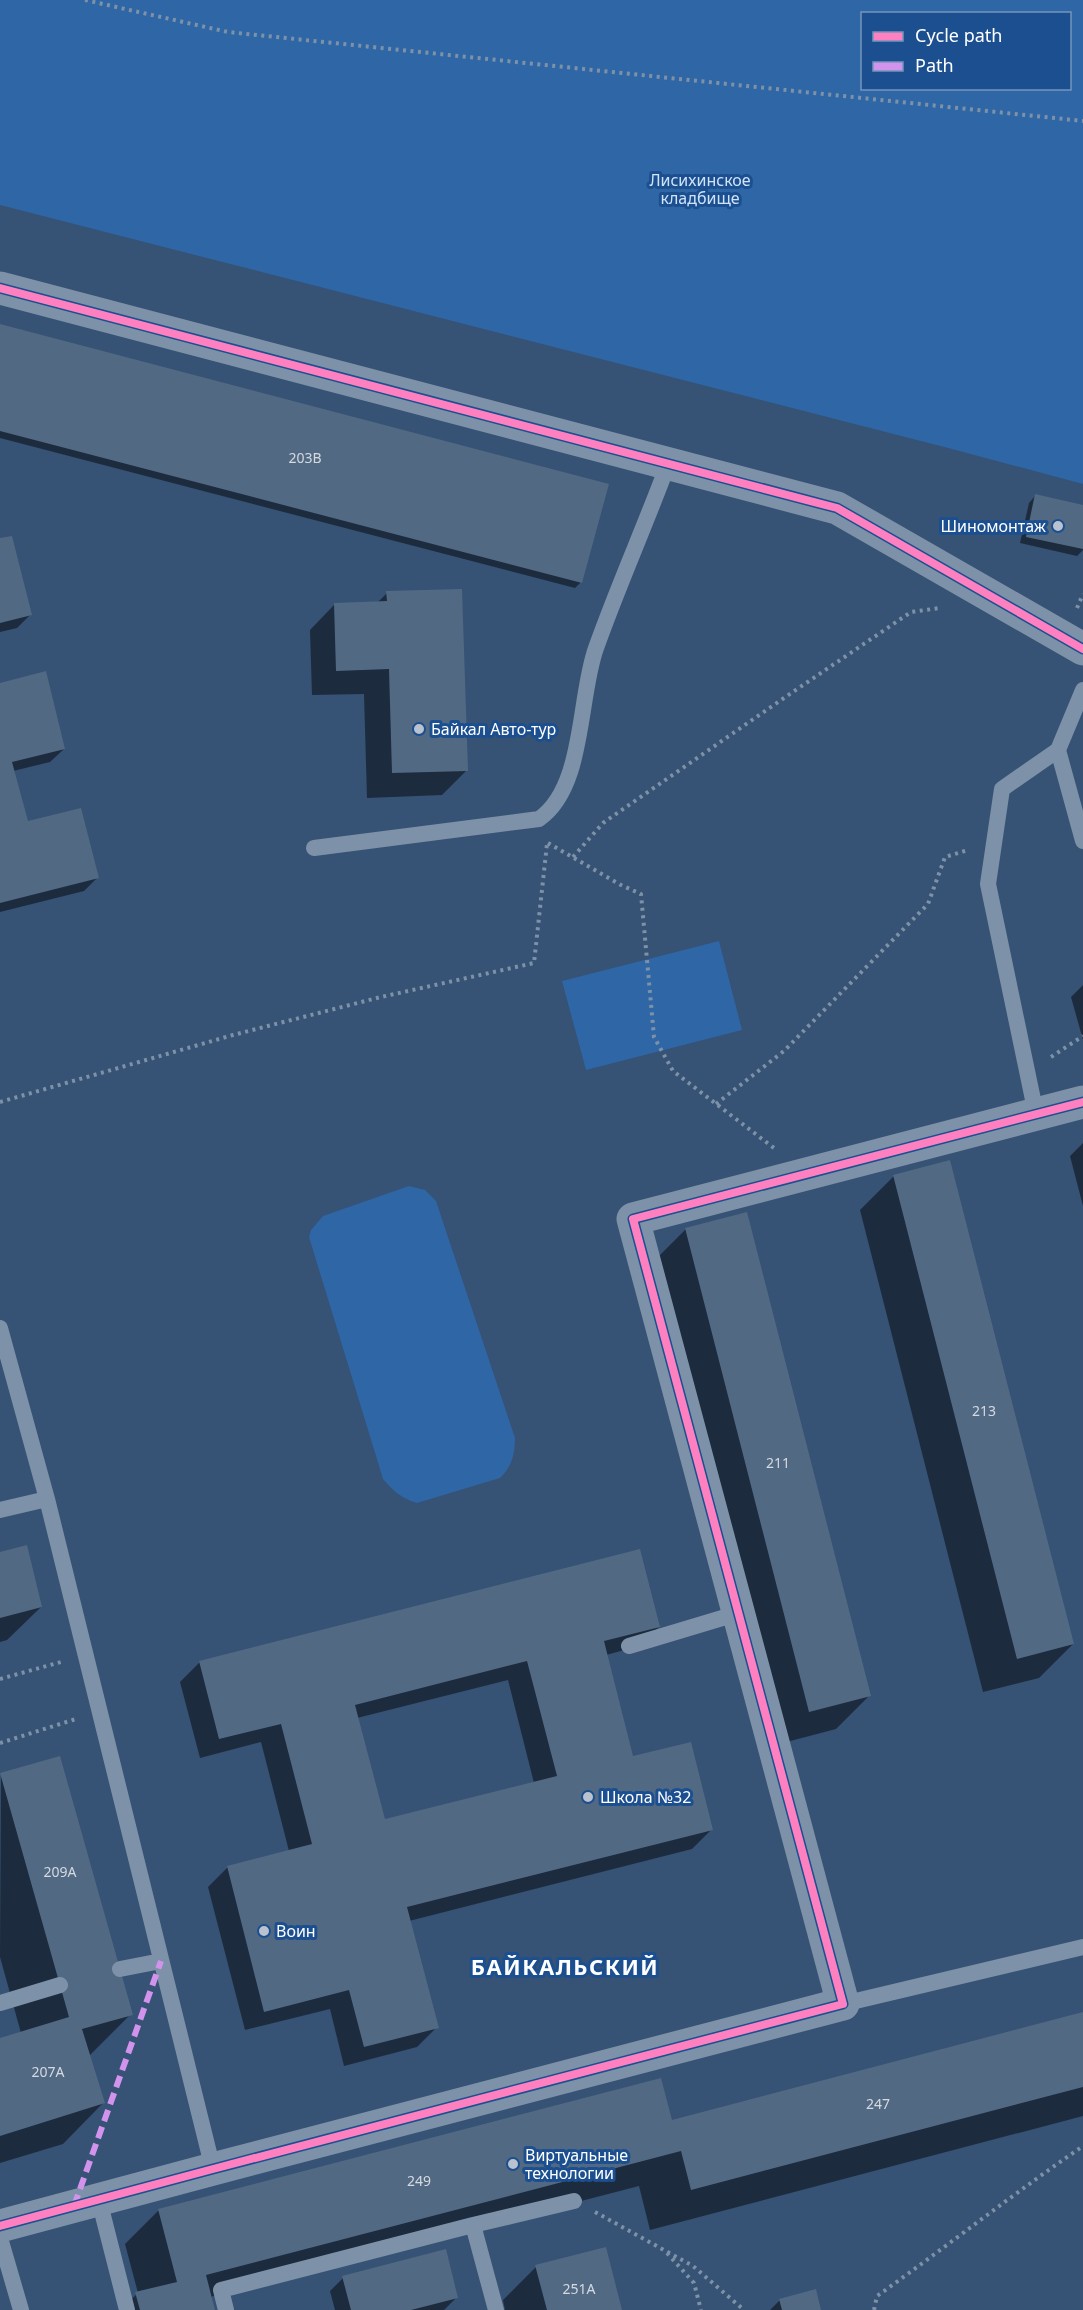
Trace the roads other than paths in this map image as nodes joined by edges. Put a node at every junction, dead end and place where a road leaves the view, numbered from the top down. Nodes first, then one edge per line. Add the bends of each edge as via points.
1 (0, 288) edge
2 (668, 464) junction
3 (1083, 649) edge
4 (1083, 690) edge
5 (1058, 750) junction
6 (1083, 841) edge
7 (314, 848) dead end
8 (1083, 1102) edge
9 (1036, 1114) junction
10 (0, 1329) edge
11 (47, 1499) junction
12 (0, 1510) edge
13 (739, 1613) junction
14 (629, 1646) dead end
15 (1083, 1947) edge
16 (161, 1961) junction
17 (120, 1969) dead end
18 (60, 1986) dead end
19 (0, 2003) edge
20 (843, 2004) junction
21 (213, 2169) junction
22 (99, 2200) junction
23 (574, 2200) road end
24 (473, 2225) junction
25 (0, 2226) edge
26 (0, 2238) edge
27 (21, 2310) edge
28 (127, 2310) edge
29 (226, 2310) edge
30 (496, 2310) edge

1 - 2 street
2 - 3 street via 837,508
2 - 7 lane via 595,651 571,769 551,811 539,819
4 - 5 lane
5 - 6 lane
5 - 9 lane via 1002,789 988,884
8 - 9 street
9 - 13 street via 633,1219
10 - 11 lane
11 - 12 lane
11 - 16 lane
13 - 14 lane
13 - 20 street
15 - 20 lane
16 - 17 lane
16 - 21 lane
18 - 19 lane
20 - 21 street
21 - 22 street
22 - 25 street
22 - 28 lane
23 - 24 lane
24 - 29 lane via 221,2290
24 - 30 lane
26 - 27 lane

